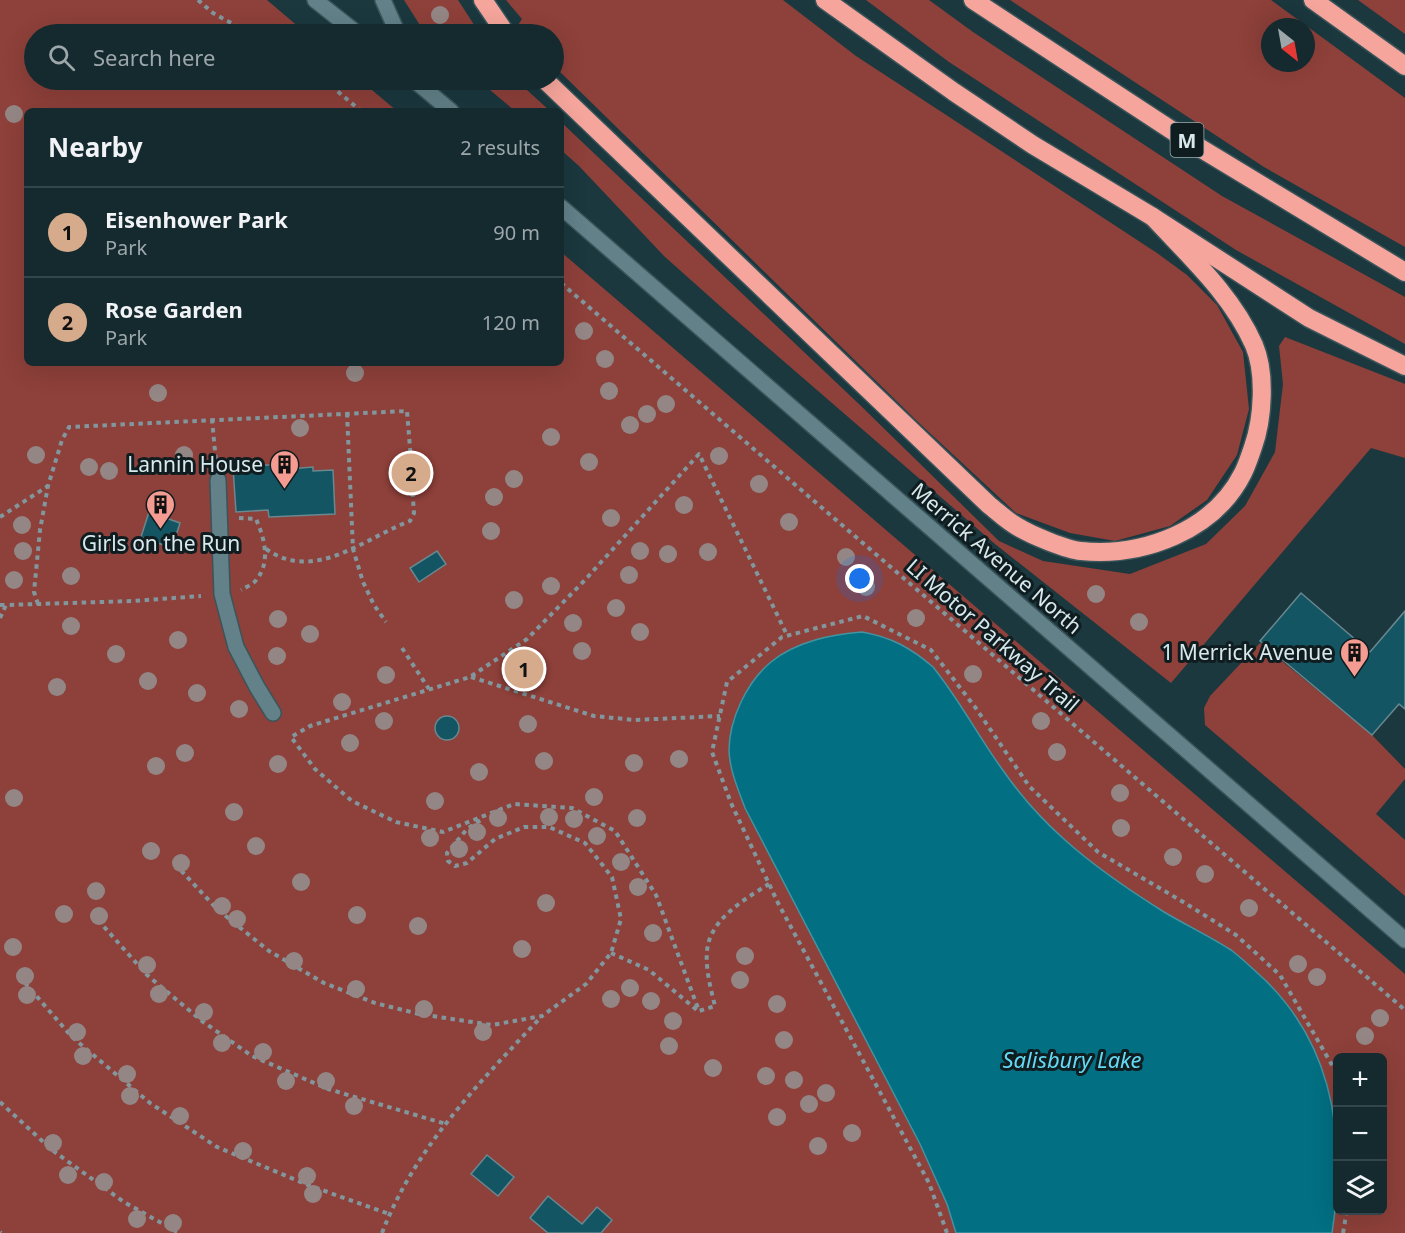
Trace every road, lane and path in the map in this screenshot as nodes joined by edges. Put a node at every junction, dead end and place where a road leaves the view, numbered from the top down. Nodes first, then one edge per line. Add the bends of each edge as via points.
1 (198, 0) edge
2 (315, 0) edge
3 (383, 0) edge
4 (483, 0) edge
5 (825, 0) edge
6 (973, 0) edge
7 (1313, 0) edge
8 (232, 24) edge
9 (345, 24) edge
10 (394, 24) edge
11 (499, 24) edge
12 (1405, 66) edge
13 (336, 90) edge
14 (428, 90) edge
15 (555, 90) edge
16 (357, 108) edge
17 (448, 108) edge
18 (564, 210) edge
19 (1153, 217) junction
20 (1405, 272) edge
21 (564, 287) edge
22 (1405, 366) edge
23 (347, 413) junction
24 (212, 419) junction
25 (411, 460) junction
26 (218, 480) joint
27 (48, 486) junction
28 (412, 486) junction
29 (0, 517) edge
30 (220, 518) junction
31 (265, 548) junction
32 (353, 549) junction
33 (222, 594) junction
34 (38, 604) junction
35 (0, 605) edge
36 (6, 605) junction
37 (0, 618) edge
38 (386, 622) dead end
39 (787, 636) junction
40 (402, 648) dead end
41 (470, 677) junction
42 (429, 689) junction
43 (273, 713) dead end
44 (720, 716) junction
45 (489, 814) junction
46 (175, 864) dead end
47 (769, 884) junction
48 (98, 920) dead end
49 (1405, 940) edge
50 (611, 953) junction
51 (19, 976) dead end
52 (1405, 1010) edge
53 (699, 1011) junction
54 (542, 1016) junction
55 (1333, 1067) edge
56 (0, 1102) edge
57 (446, 1124) junction
58 (390, 1214) junction
59 (1346, 1215) edge
60 (179, 1233) edge
61 (382, 1233) edge
62 (947, 1233) edge
63 (1343, 1233) edge

1 - 8 path
2 - 9 main road
3 - 10 main road
4 - 11 highway
5 - 19 highway via 1033,145
6 - 20 highway, M via 1182,137
7 - 12 highway
13 - 16 path
14 - 17 main road
15 - 19 highway via 989,505 1018,527 1080,551 1117,551 1157,544 1203,520 1243,473 1258,432 1261,377 1255,346 1224,294
18 - 49 main road, Merrick Avenue North
19 - 22 highway via 1309,318
21 - 52 path, LI Motor Parkway Trail
23 - 24 path
23 - 25 path via 407,411
23 - 32 path
24 - 26 path
24 - 27 path via 69,427
25 - 28 path via 419,460 421,486
25 - 28 path via 402,461 403,487
26 - 30 main road
27 - 29 path
27 - 34 path via 34,592
28 - 32 path via 414,513 410,521
30 - 31 path via 256,519
30 - 33 main road
31 - 32 path via 278,557 302,563 321,561
31 - 33 path via 265,564 257,580 240,591
32 - 38 path via 374,606
33 - 34 path
33 - 43 main road via 236,647
34 - 36 path
35 - 36 path
36 - 37 path
39 - 41 path via 699,454 527,639
39 - 44 path via 727,682
39 - 55 path via 863,616 931,650 1029,786 1098,852 1236,935 1280,975
40 - 42 path
41 - 42 path
41 - 44 path via 594,716 635,720
42 - 45 path via 309,726 291,737 315,769 352,801 396,822 443,832
44 - 47 path via 712,752
45 - 50 path via 467,829 447,853 448,861 455,866 467,863 495,839 524,827 549,827 585,843 612,877 621,919
45 - 53 path via 514,804 572,808 615,831 656,895
46 - 54 path via 218,909 269,951 324,983 419,1014 492,1025
47 - 53 path via 718,924 709,941 707,964 715,1006
47 - 62 path via 929,1183
48 - 57 path via 147,975 252,1056 328,1089
50 - 53 path via 649,970
50 - 54 path via 586,984
51 - 58 path via 72,1037 150,1103 217,1148
54 - 57 path via 472,1090
56 - 60 path via 52,1150 123,1202
57 - 58 path via 420,1158
58 - 61 path
59 - 63 path

